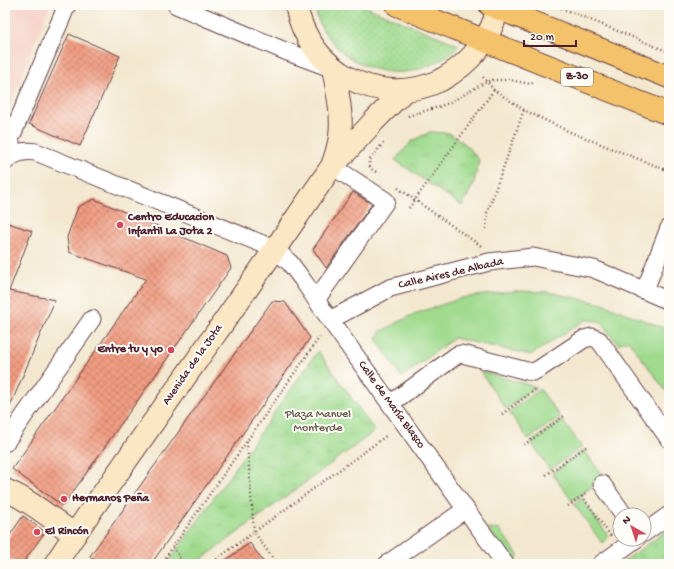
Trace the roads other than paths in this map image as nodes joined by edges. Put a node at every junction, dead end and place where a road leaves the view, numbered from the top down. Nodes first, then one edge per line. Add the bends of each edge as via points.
1 (67, 5) edge
2 (176, 5) edge
3 (296, 5) edge
4 (397, 5) edge
5 (495, 6) edge
6 (484, 41) junction
7 (333, 68) junction
8 (669, 77) edge
9 (405, 90) junction
10 (669, 114) edge
11 (11, 153) edge
12 (332, 166) junction
13 (669, 228) edge
14 (275, 249) junction
15 (645, 290) junction
16 (316, 300) junction
17 (669, 301) edge
18 (92, 319) dead end
19 (330, 320) junction
20 (390, 404) junction
21 (669, 439) edge
22 (5, 443) edge
23 (602, 484) dead end
24 (5, 490) edge
25 (618, 507) edge
26 (466, 508) junction
27 (669, 515) edge
28 (652, 527) edge
29 (75, 535) junction
30 (625, 547) edge
31 (60, 562) edge
32 (387, 564) edge
33 (505, 564) edge
34 (601, 564) edge

1 - 11 street via 10,140
2 - 7 street via 285,51
3 - 7 street via 302,29 310,44
4 - 6 highway, Z-30
5 - 6 street via 492,25
5 - 8 highway
6 - 9 street via 462,66 448,76 433,84
6 - 10 highway, Z-30
7 - 9 street via 365,85 380,89
7 - 12 street, Avenida de la Jota via 341,120 338,148
9 - 12 street, Avenida de la Jota
11 - 14 street via 36,152
12 - 14 street, Avenida de la Jota
12 - 16 street via 386,201
13 - 15 street
14 - 16 street, Calle de María Blasco via 293,267
14 - 29 street, Avenida de la Jota
15 - 17 street, Calle Aires de Albada
15 - 19 street, Calle Aires de Albada via 594,269 533,258 489,262 390,288
16 - 19 street, Calle de María Blasco
18 - 22 street
19 - 20 street, Calle de María Blasco
20 - 21 street via 457,355 534,372 584,339 592,337 599,340
20 - 26 street, Calle de María Blasco
23 - 25 street
24 - 29 street via 22,498
26 - 32 street
26 - 33 street, Calle de María Blasco
27 - 28 street
29 - 31 street, Avenida de la Jota
30 - 34 street

